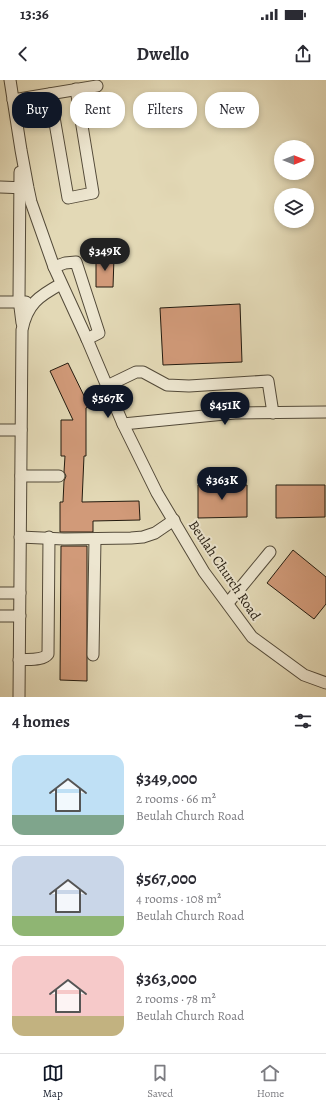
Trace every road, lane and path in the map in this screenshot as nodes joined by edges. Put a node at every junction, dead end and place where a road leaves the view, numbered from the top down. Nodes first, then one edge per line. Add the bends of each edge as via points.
1 (10, 80) edge
2 (97, 86) dead end
3 (76, 89) junction
4 (60, 92) edge
5 (12, 93) edge
6 (17, 128) edge
7 (56, 128) edge
8 (0, 187) edge
9 (24, 188) junction
10 (54, 267) junction
11 (62, 284) junction
12 (0, 302) edge
13 (20, 302) junction
14 (35, 302) junction
15 (22, 330) junction
16 (87, 339) junction
17 (107, 386) junction
18 (326, 412) edge
19 (273, 413) junction
20 (123, 424) junction
21 (0, 430) edge
22 (21, 430) junction
23 (20, 476) junction
24 (58, 476) dead end
25 (174, 520) junction
26 (20, 537) junction
27 (50, 537) junction
28 (95, 539) junction
29 (270, 552) dead end
30 (0, 593) edge
31 (20, 593) junction
32 (228, 603) junction
33 (0, 616) edge
34 (20, 616) junction
35 (93, 656) dead end
36 (19, 660) junction
37 (325, 681) edge
38 (19, 697) edge

1 - 5 street, Beulah Church Road
2 - 3 street
3 - 4 street
3 - 7 street via 93,193 68,198
6 - 9 street, Beulah Church Road
8 - 9 street
9 - 10 street, Beulah Church Road via 32,202
9 - 13 street
10 - 11 street, Beulah Church Road
10 - 16 street via 76,262 99,332
11 - 14 street
11 - 16 street, Beulah Church Road
12 - 13 street
13 - 14 street
13 - 15 street
14 - 15 street via 24,318
15 - 22 street
16 - 17 street, Beulah Church Road
17 - 19 street via 136,372 144,372 167,385 268,381
17 - 20 street, Beulah Church Road
18 - 19 street
19 - 20 street via 235,413
20 - 25 street, Beulah Church Road via 157,493
21 - 22 street
22 - 23 street
23 - 24 street
23 - 26 street
25 - 28 street via 144,537
25 - 32 street, Beulah Church Road via 204,572
26 - 27 street
26 - 31 street
27 - 28 street
27 - 36 street via 48,654 43,658
28 - 35 street
29 - 32 street
30 - 31 street
31 - 34 street
32 - 37 street, Beulah Church Road via 252,637 304,675
33 - 34 street
34 - 36 street
36 - 38 street

